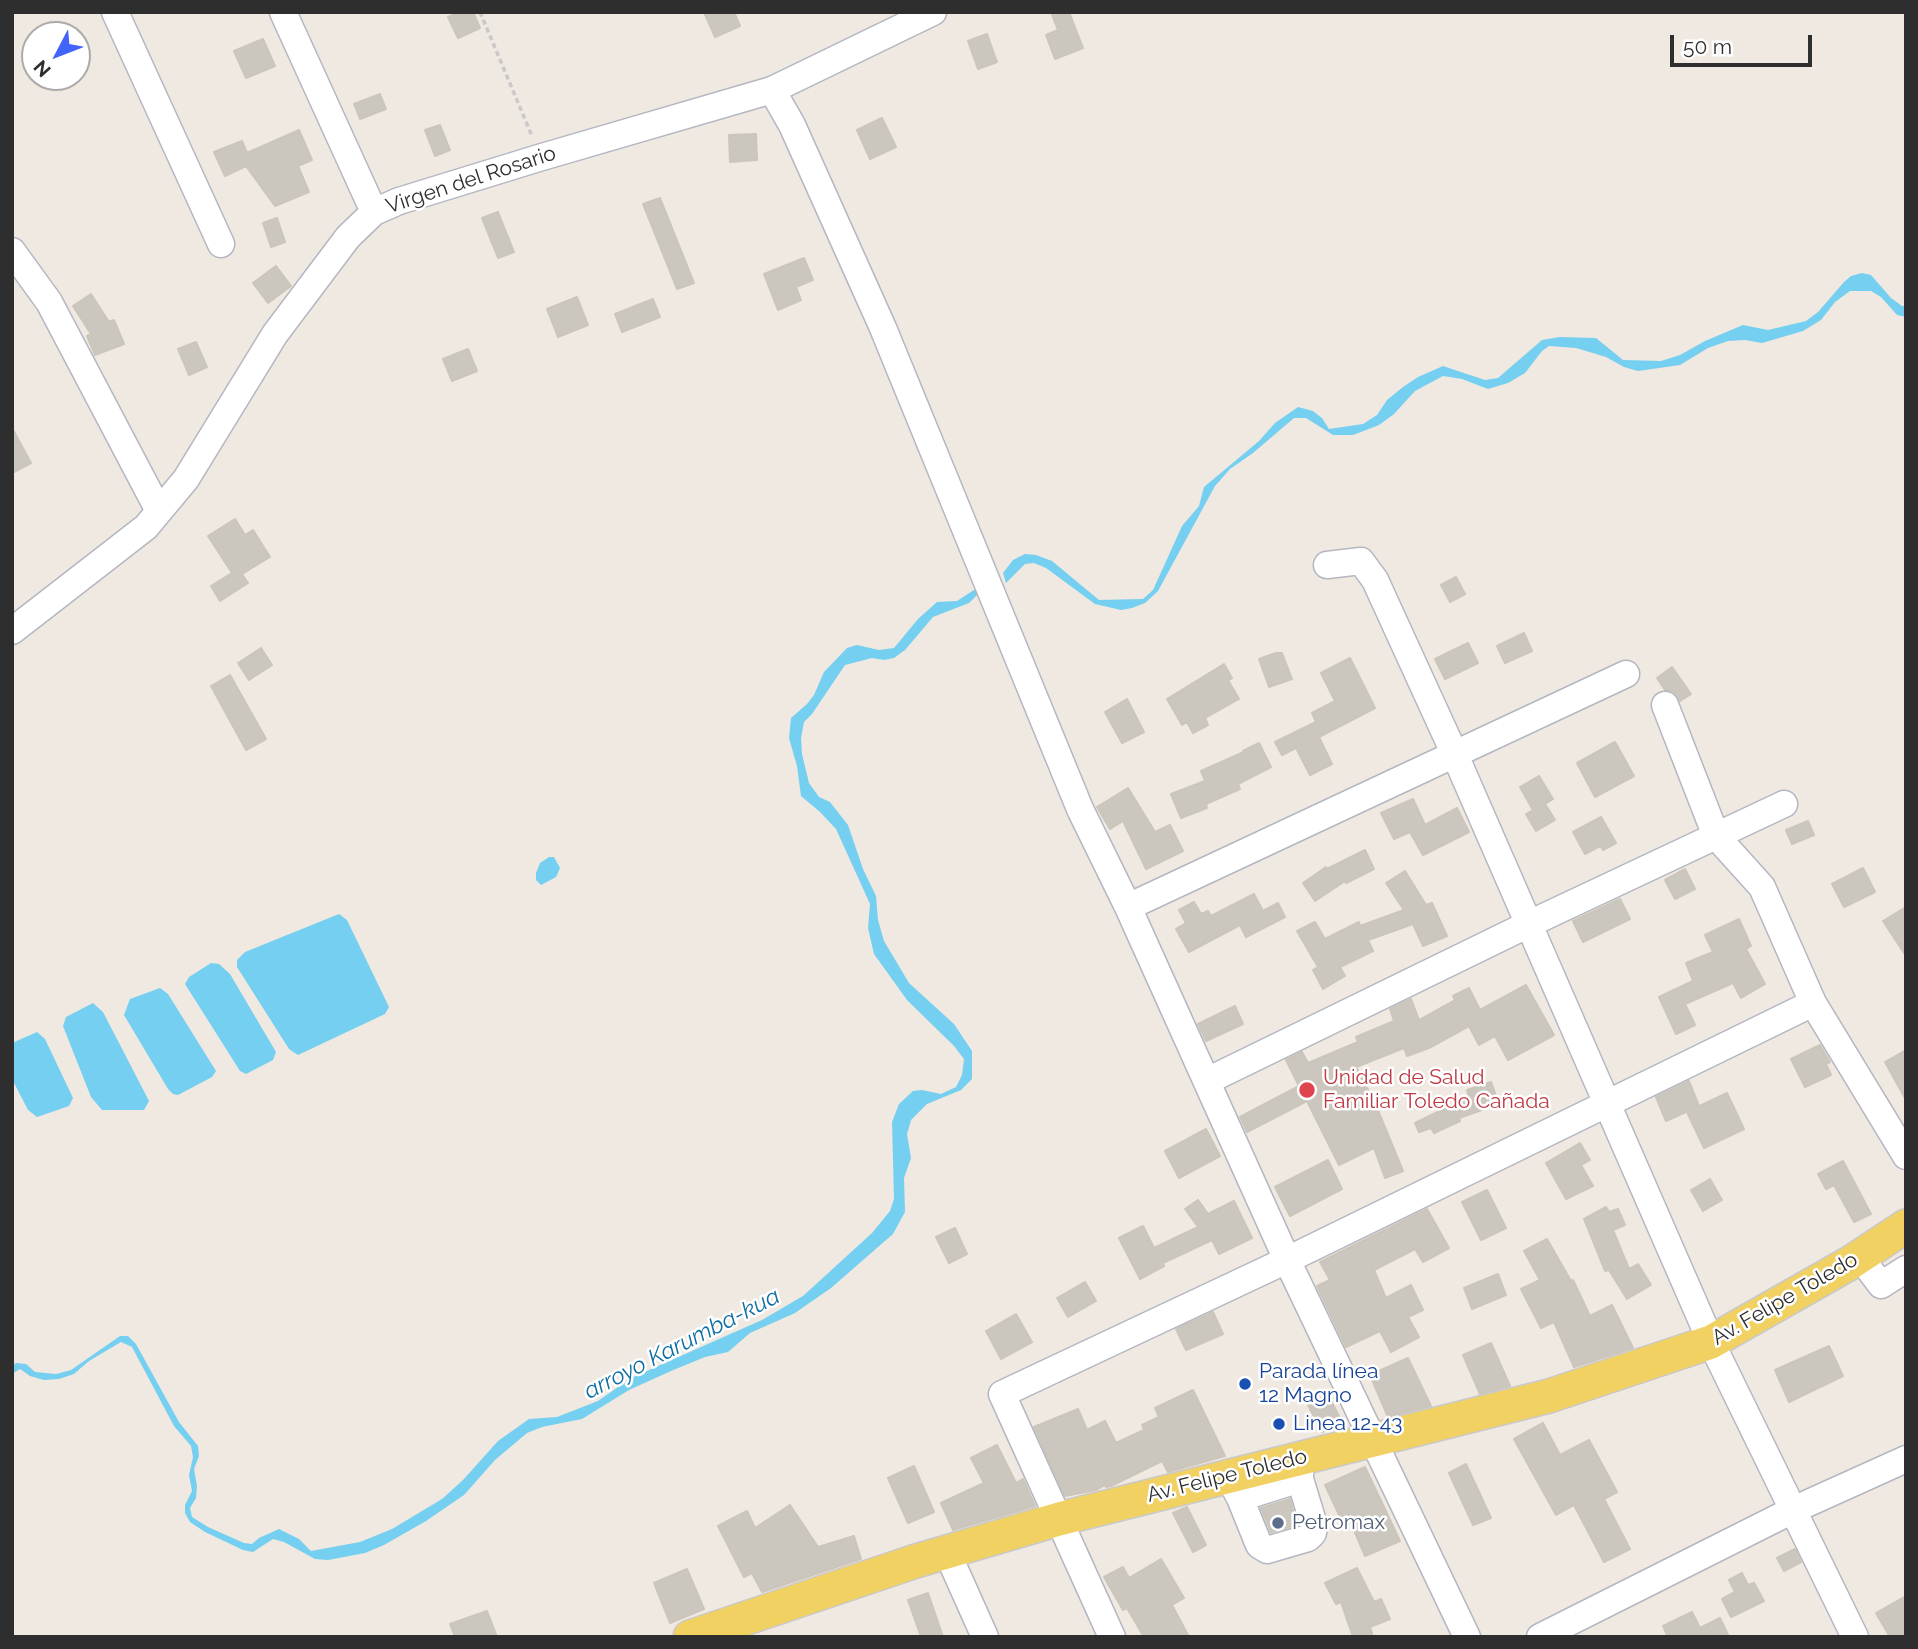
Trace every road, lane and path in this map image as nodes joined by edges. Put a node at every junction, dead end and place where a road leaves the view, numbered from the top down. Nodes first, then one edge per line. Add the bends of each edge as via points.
1 (114, 12) edge
2 (283, 12) edge
3 (480, 12) edge
4 (933, 12) edge
5 (772, 90) junction
6 (541, 157) junction
7 (374, 212) junction
8 (221, 244) dead end
9 (12, 251) edge
10 (159, 511) junction
11 (1327, 565) dead end
12 (12, 631) edge
13 (1626, 674) dead end
14 (1665, 705) dead end
15 (1455, 755) junction
16 (1784, 804) dead end
17 (1716, 836) junction
18 (1128, 907) junction
19 (1528, 924) junction
20 (1813, 1003) junction
21 (1207, 1081) junction
22 (1607, 1105) junction
23 (1906, 1156) edge
24 (1906, 1226) edge
25 (1860, 1257) junction
26 (1287, 1260) junction
27 (1906, 1269) edge
28 (1711, 1342) junction
29 (1372, 1440) junction
30 (1906, 1460) edge
31 (1300, 1468) junction
32 (1234, 1487) junction
33 (1793, 1510) junction
34 (1059, 1519) junction
35 (947, 1552) junction
36 (737, 1629) edge
37 (690, 1637) edge
38 (985, 1637) edge
39 (1112, 1637) edge
40 (1467, 1637) edge
41 (1540, 1637) edge
42 (1855, 1637) edge

1 - 8 street
2 - 7 street
3 - 6 path
4 - 5 street, Virgen del Rosario
5 - 6 street, Virgen del Rosario
5 - 18 street via 884,328 1080,809
6 - 7 street, Virgen del Rosario
7 - 10 street, Virgen del Rosario via 348,237 275,334 186,479
9 - 10 street via 50,302
10 - 12 street, Virgen del Rosario via 145,527
11 - 15 street via 1362,561 1375,580
13 - 15 street
14 - 17 street
15 - 18 street
15 - 19 street
16 - 17 street
17 - 19 street
17 - 20 street via 1762,887
18 - 21 street
19 - 21 street
19 - 22 street
20 - 22 street
20 - 23 street
21 - 26 street
22 - 26 street
22 - 28 street
24 - 25 main road, Av. Felipe Toledo
25 - 27 street via 1881,1285
25 - 28 main road, Av. Felipe Toledo
26 - 29 street
26 - 34 street via 1002,1394
28 - 29 main road, Av. Felipe Toledo via 1549,1396
28 - 33 street
29 - 31 main road, Av. Felipe Toledo
29 - 40 street
30 - 33 street
31 - 32 main road, Av. Felipe Toledo
31 - 32 street via 1313,1533 1267,1550 1259,1545
32 - 34 main road, Av. Felipe Toledo
33 - 41 street
33 - 42 street
34 - 35 main road, Av. Felipe Toledo
34 - 39 street
35 - 36 main road, Av. Felipe Toledo
35 - 38 street
36 - 37 main road, Av. Felipe Toledo

